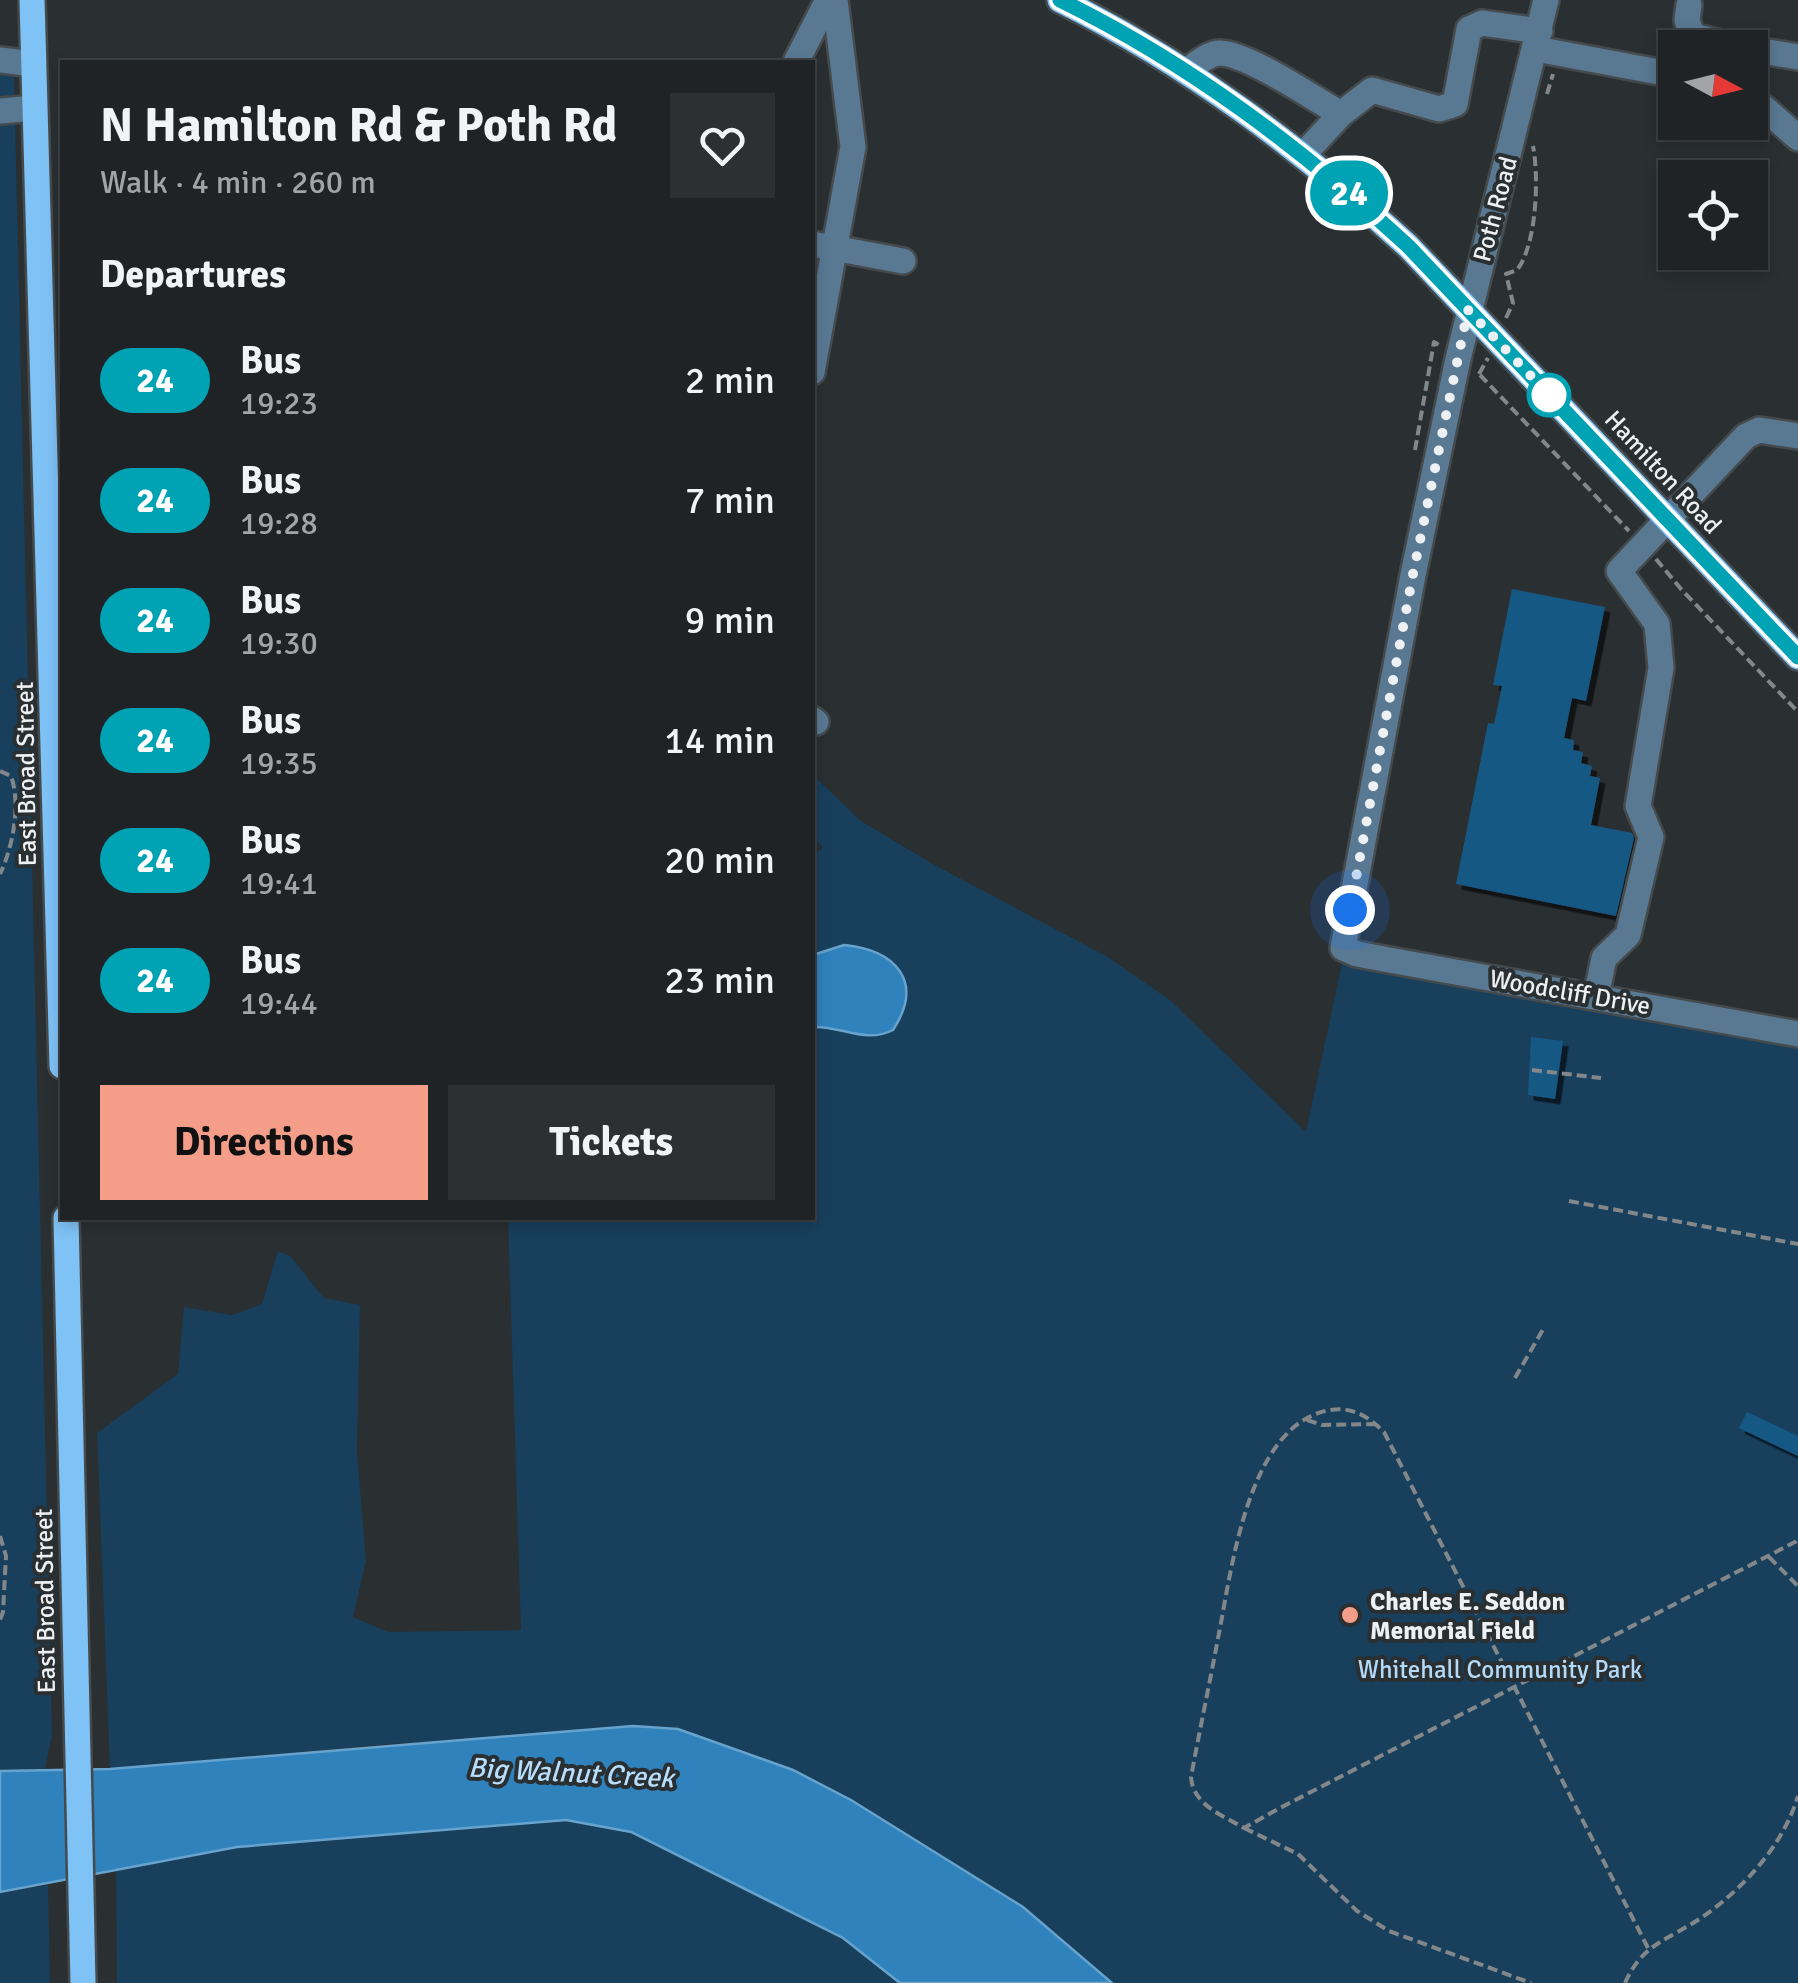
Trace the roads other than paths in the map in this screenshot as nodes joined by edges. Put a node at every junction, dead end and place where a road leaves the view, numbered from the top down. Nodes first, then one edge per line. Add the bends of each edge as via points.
1 (32, 0) edge
2 (831, 0) edge
3 (1060, 0) edge
4 (1546, 0) edge
5 (1689, 5) dead end
6 (1690, 30) edge
7 (1538, 40) junction
8 (1768, 52) edge
9 (1798, 57) edge
10 (0, 60) edge
11 (797, 60) edge
12 (34, 64) junction
13 (1186, 71) junction
14 (1658, 71) edge
15 (34, 108) junction
16 (0, 111) edge
17 (1768, 111) edge
18 (1340, 114) junction
19 (1798, 138) edge
20 (1303, 155) junction
21 (824, 246) edge
22 (903, 261) dead end
23 (1468, 310) junction
24 (815, 340) edge
25 (1798, 436) edge
26 (1668, 522) junction
27 (57, 617) edge
28 (1798, 657) edge
29 (60, 886) edge
30 (1343, 948) joint
31 (1596, 997) junction
32 (1798, 1034) edge
33 (66, 1220) edge
34 (83, 1983) edge

1 - 12 main road, East Broad Street
2 - 11 street
2 - 21 street via 853,147
3 - 13 main road, Hamilton Road
4 - 7 street, Poth Road
5 - 6 street
7 - 14 street
7 - 18 street via 1482,23 1470,29 1456,104 1439,109 1372,90
7 - 23 street, Poth Road
8 - 9 street
10 - 12 street
12 - 15 main road, East Broad Street
13 - 18 street via 1210,55 1242,58
13 - 20 main road, Hamilton Road
15 - 16 street
15 - 27 main road, East Broad Street
17 - 19 street
18 - 20 street
20 - 23 main road, Hamilton Road via 1408,246
21 - 22 street
21 - 24 street
23 - 26 main road, Hamilton Road
23 - 30 street, Poth Road
25 - 26 street via 1759,430 1746,436
26 - 28 main road, Hamilton Road
26 - 31 street via 1619,571 1658,624 1661,668 1638,806 1651,836 1628,935 1604,958
27 - 29 main road, East Broad Street
30 - 31 street, Woodcliff Drive
31 - 32 street, Woodcliff Drive
33 - 34 main road, East Broad Street

